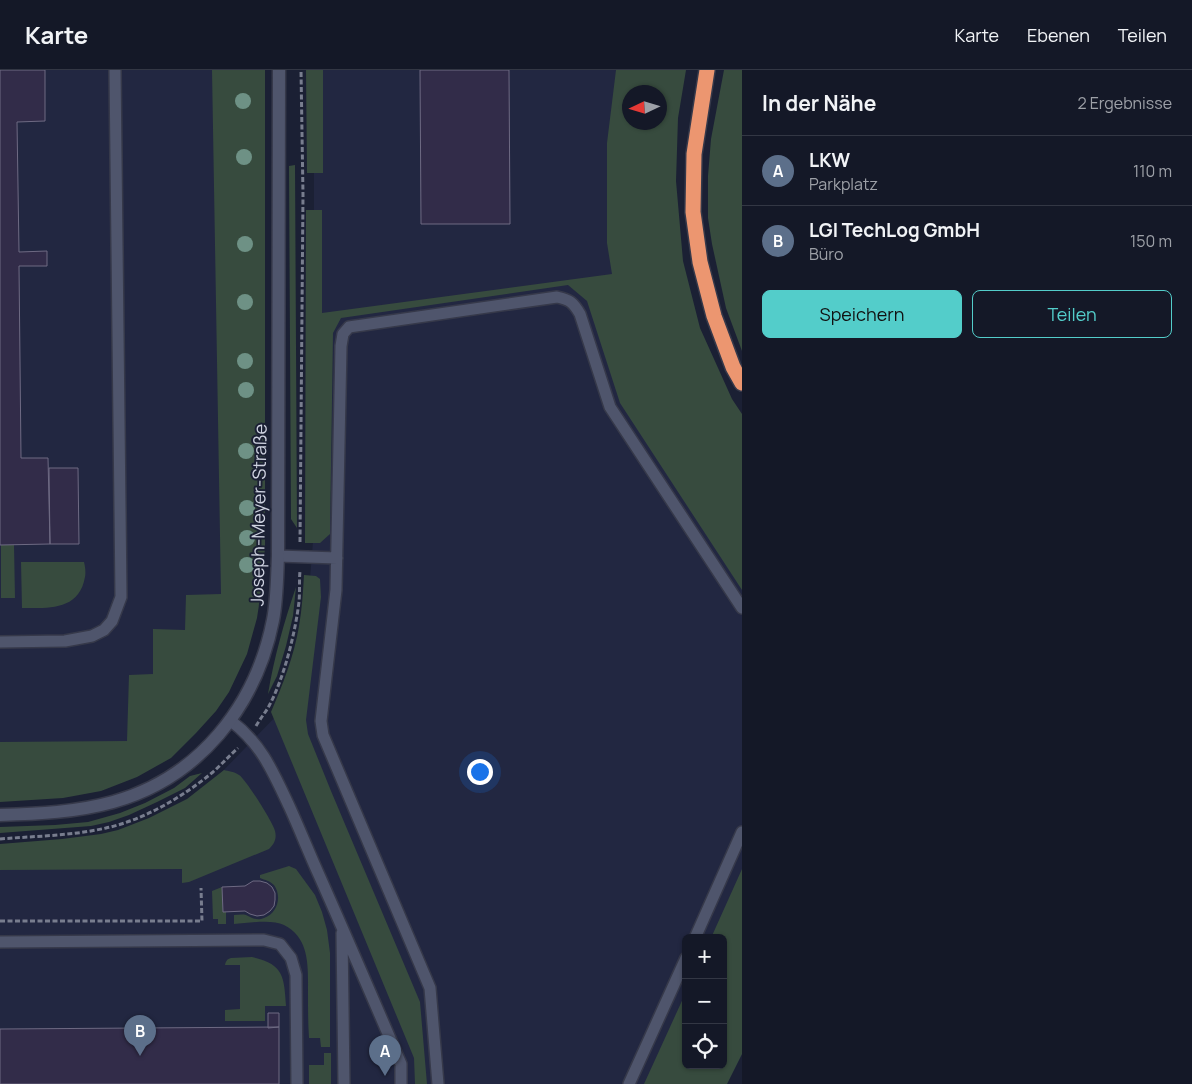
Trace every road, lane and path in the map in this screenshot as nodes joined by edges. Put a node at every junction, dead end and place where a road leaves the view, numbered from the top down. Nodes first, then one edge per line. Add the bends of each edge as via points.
1 (115, 70) edge
2 (279, 70) edge
3 (301, 70) edge
4 (708, 70) edge
5 (742, 383) edge
6 (278, 556) junction
7 (300, 556) junction
8 (337, 558) junction
9 (742, 608) edge
10 (0, 642) edge
11 (231, 721) junction
12 (249, 736) junction
13 (0, 815) edge
14 (742, 832) edge
15 (0, 839) edge
16 (201, 888) dead end
17 (0, 922) edge
18 (342, 926) junction
19 (696, 934) edge
20 (0, 942) edge
21 (682, 967) edge
22 (298, 1084) edge
23 (344, 1084) edge
24 (401, 1084) edge
25 (438, 1084) edge
26 (629, 1084) edge

1 - 10 lane via 121,597 112,621 92,636 65,641
2 - 6 street, Joseph-Meyer-Straße
3 - 7 path
4 - 5 highway via 694,154 693,212 700,262 714,316
6 - 7 lane
6 - 11 street, Joseph-Meyer-Straße via 273,620 266,648 258,673
7 - 8 lane
7 - 12 path via 299,601 288,654 269,707
8 - 9 lane via 343,334 349,327 557,297 574,304 580,314 610,407
8 - 25 lane via 321,721 323,735 430,988
11 - 12 lane
11 - 13 street, Joseph-Meyer-Straße via 187,766 138,794 86,808
12 - 15 path via 214,771 188,791 140,817 107,828
12 - 18 lane via 268,762
14 - 19 lane
16 - 17 path via 202,921
18 - 23 lane
18 - 24 lane via 400,1064
20 - 22 lane via 264,940 280,944 291,958 296,975
21 - 26 lane

